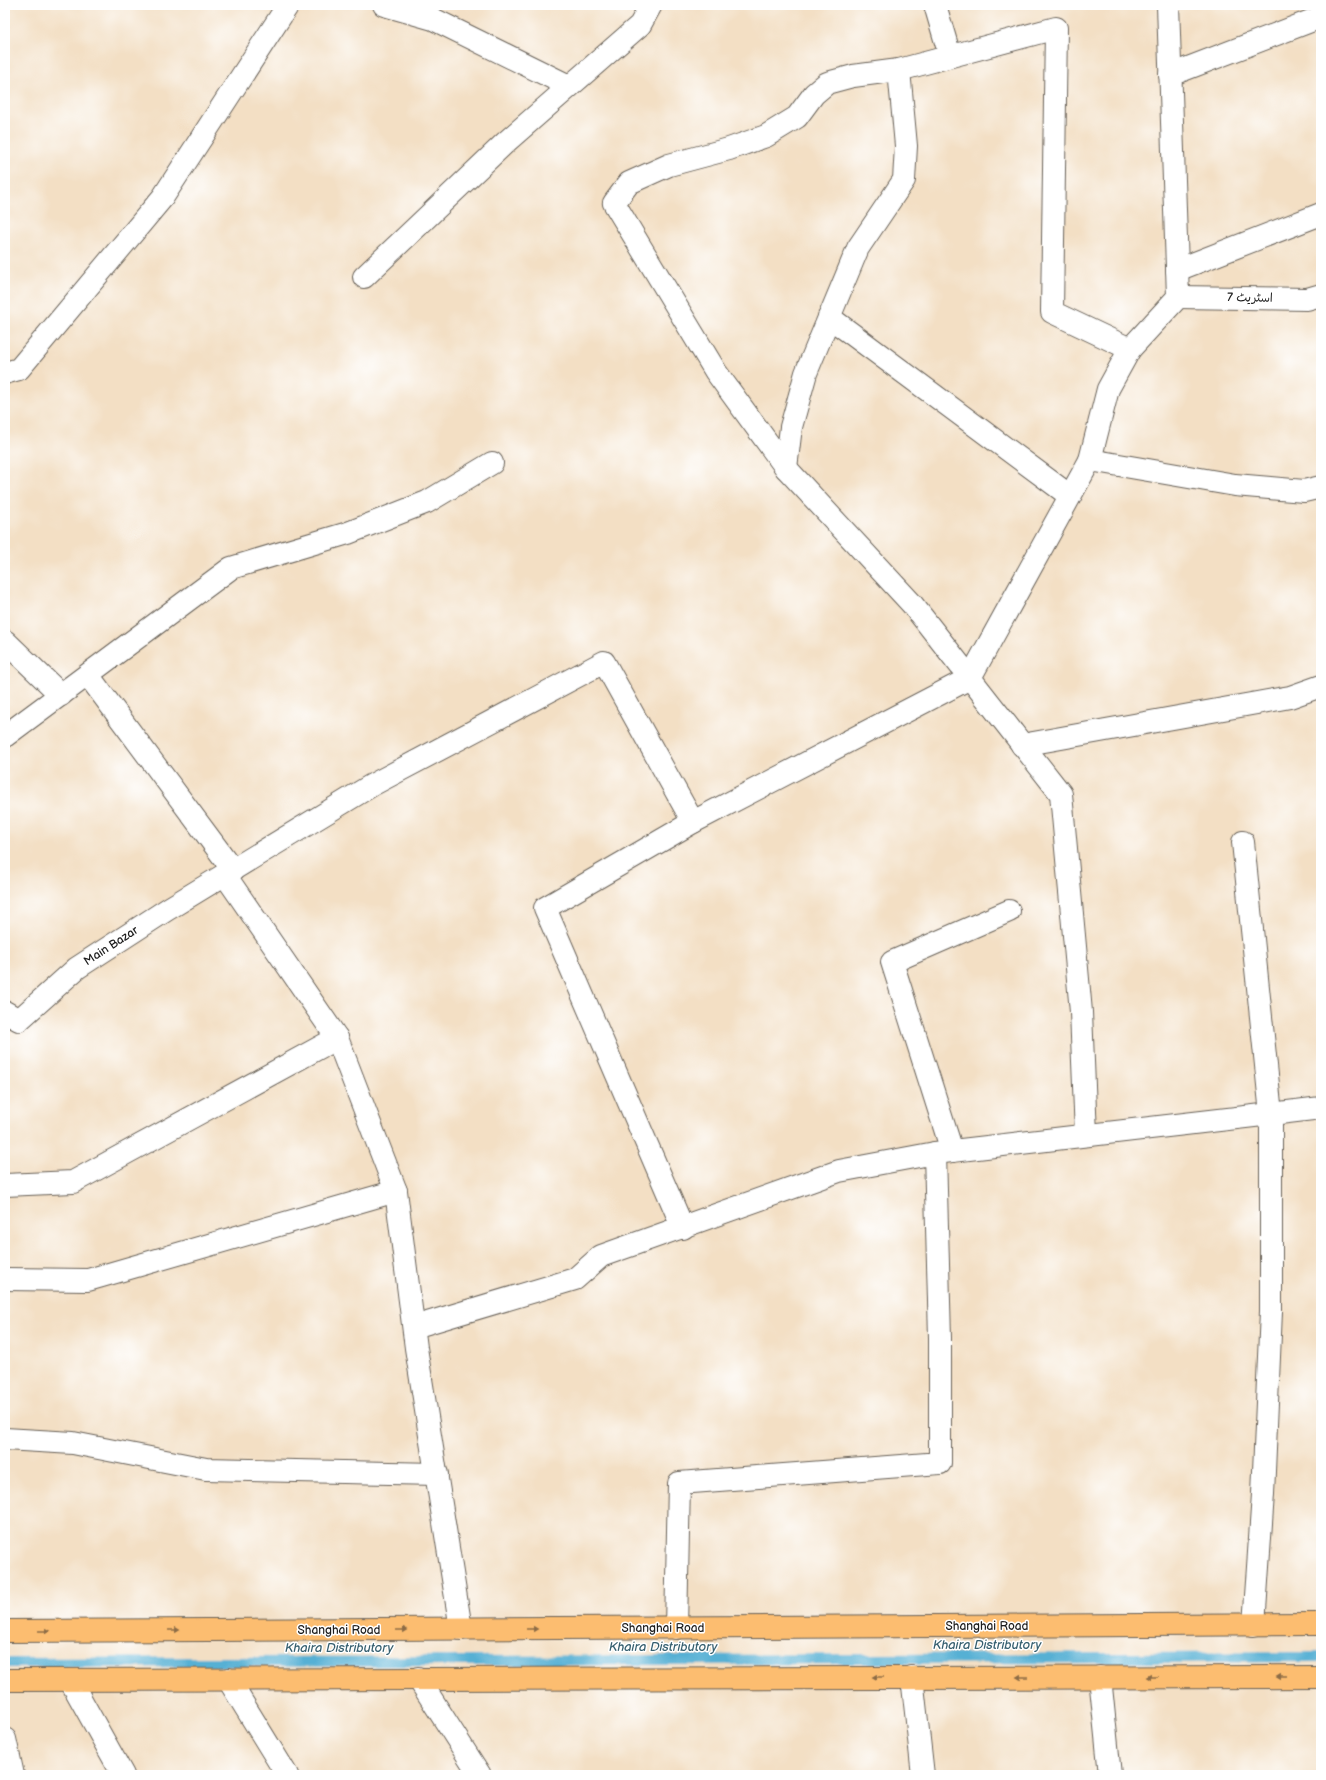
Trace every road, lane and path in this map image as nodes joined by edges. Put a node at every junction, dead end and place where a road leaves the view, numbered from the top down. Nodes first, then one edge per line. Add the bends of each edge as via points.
1 (288, 5) edge
2 (384, 5) edge
3 (651, 5) edge
4 (935, 5) edge
5 (1168, 5) edge
6 (435, 12) edge
7 (1321, 17) edge
8 (950, 56) junction
9 (899, 70) junction
10 (1170, 75) junction
11 (570, 86) junction
12 (1321, 214) edge
13 (1177, 270) junction
14 (364, 277) dead end
15 (1321, 295) edge
16 (1178, 297) junction
17 (829, 317) junction
18 (1130, 349) junction
19 (5, 373) edge
20 (1090, 460) junction
21 (492, 463) dead end
22 (786, 468) junction
23 (1321, 487) edge
24 (1070, 496) junction
25 (5, 641) edge
26 (88, 675) junction
27 (970, 678) junction
28 (1321, 686) edge
29 (61, 695) junction
30 (5, 736) edge
31 (1022, 745) junction
32 (693, 822) junction
33 (1243, 842) dead end
34 (229, 872) junction
35 (1009, 911) dead end
36 (5, 1012) edge
37 (337, 1038) junction
38 (1321, 1108) edge
39 (1271, 1114) junction
40 (1086, 1135) junction
41 (944, 1152) junction
42 (5, 1186) edge
43 (396, 1191) junction
44 (683, 1228) junction
45 (5, 1279) edge
46 (414, 1327) junction
47 (5, 1439) edge
48 (437, 1474) junction
49 (1321, 1624) edge
50 (1254, 1625) junction
51 (676, 1628) junction
52 (461, 1629) junction
53 (5, 1631) edge
54 (912, 1677) junction
55 (1100, 1677) junction
56 (1321, 1677) edge
57 (418, 1678) junction
58 (228, 1679) junction
59 (5, 1680) edge
60 (70, 1680) junction
61 (5, 1739) edge
62 (13, 1775) edge
63 (122, 1775) edge
64 (287, 1775) edge
65 (480, 1775) edge
66 (923, 1775) edge
67 (1110, 1775) edge

1 - 19 street via 163,197 19,369
2 - 6 street
3 - 11 street via 640,25
4 - 8 street
5 - 10 street
6 - 11 street
7 - 10 street
8 - 9 street
8 - 18 street via 1056,28 1052,312
9 - 17 street via 906,146 904,180 858,248
9 - 22 street via 853,76 827,83 814,94 797,117 766,136 669,165 629,183 614,203 716,372
10 - 13 street
11 - 14 street via 506,142
12 - 13 street
13 - 16 street
15 - 16 street, اسٹریٹ 7 via 1307,299
16 - 18 street
17 - 22 street via 806,373 791,427
17 - 24 street
18 - 20 street via 1108,389
20 - 23 street via 1235,485 1304,491
20 - 24 street
21 - 26 street via 427,502 348,533 231,568
22 - 27 street via 912,604
24 - 27 street
25 - 29 street
26 - 29 street
26 - 34 street
27 - 31 street
27 - 32 street
28 - 31 street via 1290,697
29 - 30 street
31 - 40 street via 1061,794 1081,1012
32 - 34 street via 604,662 372,785
32 - 44 street via 545,908
33 - 39 street
34 - 36 street, Main Bazar via 77,968 19,1020
34 - 37 street
35 - 41 street via 892,962
37 - 42 street via 73,1182
37 - 43 street
38 - 39 street
39 - 40 street
39 - 50 street via 1271,1311
40 - 41 street
41 - 44 street via 839,1171
41 - 51 street via 940,1463 679,1483
43 - 45 street via 88,1280
43 - 46 street
44 - 46 street via 601,1256 575,1279
46 - 48 street
47 - 48 street via 73,1443 206,1469
48 - 52 street
49 - 50 main road, Shanghai Road
50 - 51 main road, Shanghai Road
52 -> 51 main road, Shanghai Road
53 -> 52 main road, Shanghai Road
55 -> 54 main road
54 -> 57 main road
54 - 66 street
56 -> 55 main road
55 - 67 street
57 - 58 main road
57 - 65 street
58 - 60 main road
58 - 64 street
59 - 60 main road
60 - 63 street
61 - 62 street

